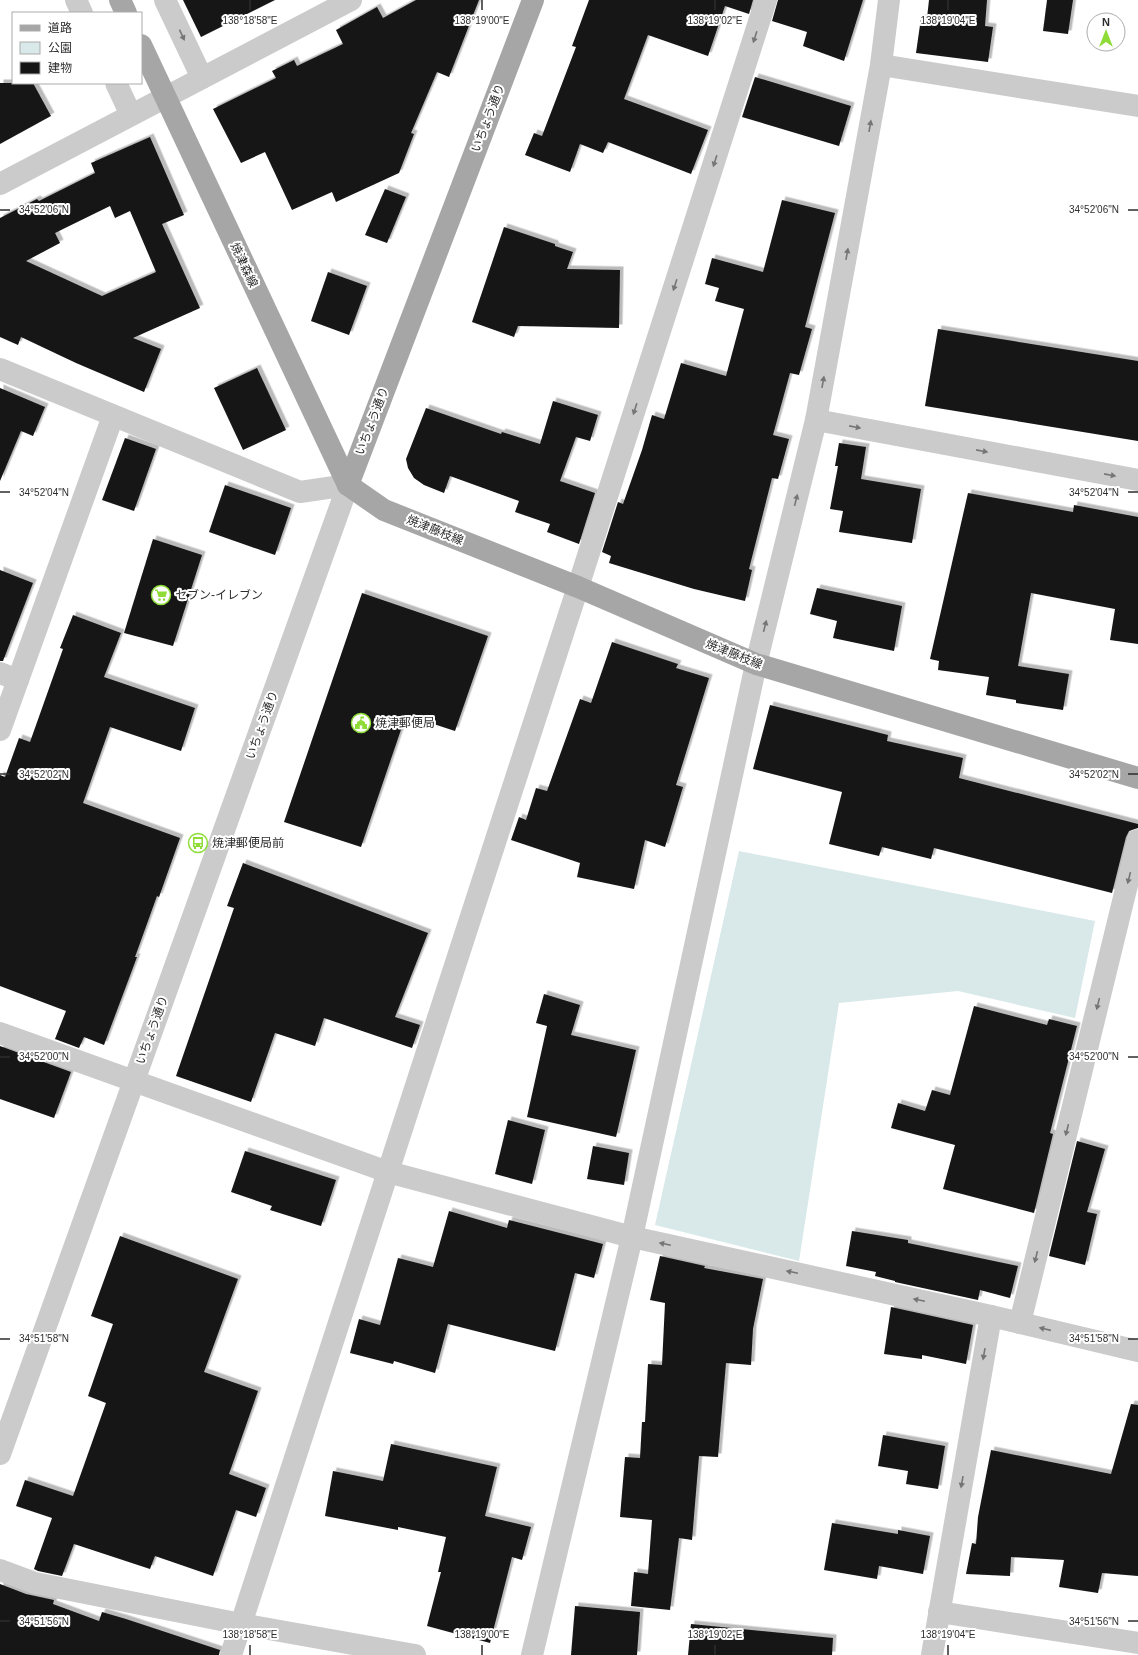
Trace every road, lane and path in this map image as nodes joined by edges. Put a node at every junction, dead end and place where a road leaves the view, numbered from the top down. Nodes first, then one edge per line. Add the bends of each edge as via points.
1 (76, 0) edge
2 (120, 0) edge
3 (165, 0) edge
4 (351, 0) edge
5 (533, 0) edge
6 (766, 0) edge
7 (889, 0) edge
8 (82, 12) edge
9 (126, 12) edge
10 (142, 47) edge
11 (881, 65) junction
12 (202, 78) junction
13 (116, 84) edge
14 (166, 97) junction
15 (1138, 106) edge
16 (131, 115) junction
17 (0, 184) edge
18 (0, 369) edge
19 (113, 416) junction
20 (816, 420) junction
21 (1138, 480) edge
22 (348, 485) junction
23 (578, 587) junction
24 (756, 664) junction
25 (9, 676) edge
26 (0, 730) edge
27 (1138, 778) edge
28 (1138, 840) edge
29 (0, 1033) edge
30 (134, 1081) junction
31 (388, 1172) junction
32 (632, 1237) junction
33 (991, 1316) junction
34 (1020, 1323) junction
35 (1138, 1351) edge
36 (0, 1454) edge
37 (0, 1570) edge
38 (939, 1612) junction
39 (241, 1624) junction
40 (1138, 1643) edge
41 (231, 1655) edge
42 (415, 1655) edge
43 (532, 1655) edge
44 (932, 1655) edge

1 - 8 street
2 - 9 main road
3 -> 12 street
4 - 12 street
5 - 22 main road, いちょう通り
6 -> 23 street
7 - 11 street
10 - 14 main road, 焼津森線
11 - 15 street
20 -> 11 street
12 - 14 street
13 - 16 street
14 - 16 street
14 - 22 main road, 焼津森線
16 - 17 street
18 - 19 street
19 - 22 street via 300,492
19 - 25 street
20 -> 21 street
24 -> 20 street
22 - 23 main road, 焼津藤枝線 via 384,510
22 - 30 street, いちょう通り
23 - 24 main road, 焼津藤枝線
23 - 31 street
24 - 27 main road, 焼津藤枝線
24 - 32 street
25 - 26 street
28 -> 34 street
29 - 30 street
30 - 31 street
30 - 36 street, いちょう通り
31 - 32 street
31 - 39 street
33 -> 32 street
32 - 43 street
33 - 34 street
33 -> 38 street
35 -> 34 street
37 - 39 street via 34,1583
38 - 40 street
38 - 44 street
39 - 41 street
39 - 42 street

